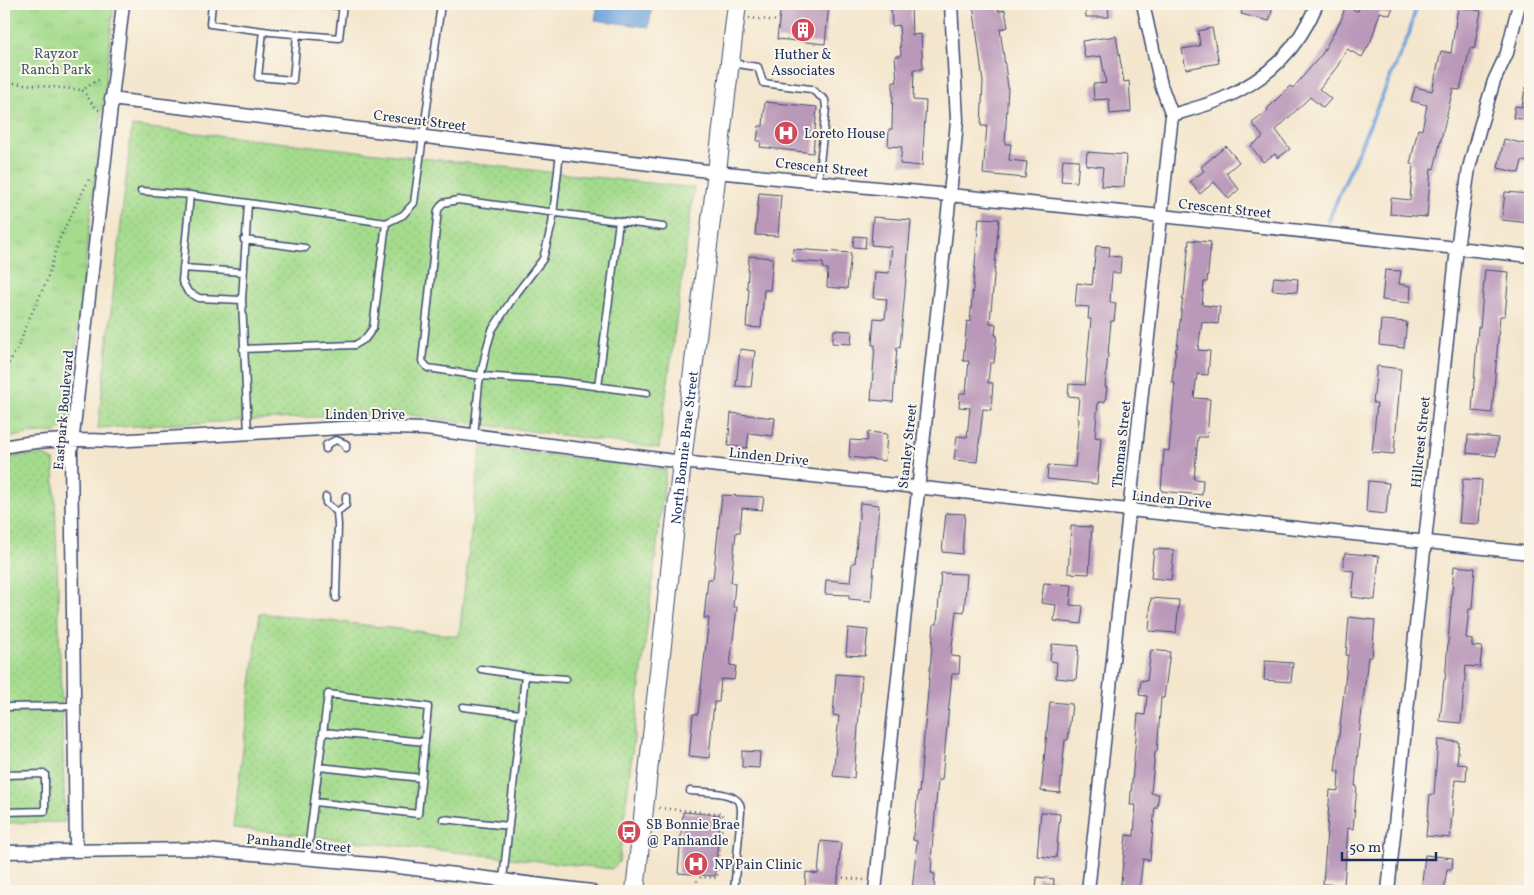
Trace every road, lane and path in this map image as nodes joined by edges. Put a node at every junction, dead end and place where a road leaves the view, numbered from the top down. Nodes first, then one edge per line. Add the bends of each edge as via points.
1 (123, 4) edge
2 (212, 4) edge
3 (318, 4) edge
4 (441, 4) edge
5 (737, 4) edge
6 (951, 4) edge
7 (1143, 4) edge
8 (1317, 4) edge
9 (1519, 4) edge
10 (343, 5) edge
11 (749, 18) dead end
12 (779, 21) dead end
13 (263, 31) junction
14 (297, 34) junction
15 (729, 63) junction
16 (4, 78) edge
17 (103, 78) dead end
18 (5, 83) edge
19 (82, 90) junction
20 (111, 99) junction
21 (99, 110) dead end
22 (1172, 115) junction
23 (422, 135) junction
24 (560, 152) junction
25 (716, 172) junction
26 (89, 179) dead end
27 (818, 182) junction
28 (141, 191) dead end
29 (190, 195) junction
30 (949, 195) junction
31 (78, 202) junction
32 (84, 203) dead end
33 (248, 203) junction
34 (554, 212) junction
35 (1162, 216) junction
36 (619, 221) junction
37 (386, 224) junction
38 (662, 227) dead end
39 (244, 240) junction
40 (305, 248) dead end
41 (1457, 248) junction
42 (1530, 256) edge
43 (183, 268) junction
44 (243, 272) junction
45 (242, 300) junction
46 (243, 349) junction
47 (4, 372) edge
48 (481, 376) junction
49 (598, 387) junction
50 (647, 394) dead end
51 (248, 433) junction
52 (336, 434) junction
53 (474, 436) junction
54 (72, 440) junction
55 (4, 447) edge
56 (346, 448) dead end
57 (326, 449) dead end
58 (682, 462) junction
59 (918, 487) junction
60 (346, 496) dead end
61 (326, 497) dead end
62 (1129, 509) junction
63 (337, 512) junction
64 (1425, 541) junction
65 (1530, 553) edge
66 (336, 598) dead end
67 (481, 669) dead end
68 (525, 676) junction
69 (566, 679) dead end
70 (74, 706) junction
71 (4, 707) edge
72 (462, 707) dead end
73 (521, 714) junction
74 (323, 732) junction
75 (4, 741) edge
76 (425, 742) junction
77 (319, 767) junction
78 (5, 775) edge
79 (421, 778) junction
80 (690, 790) dead end
81 (315, 802) junction
82 (658, 808) dead end
83 (4, 812) edge
84 (443, 819) dead end
85 (509, 826) junction
86 (76, 850) junction
87 (4, 852) edge
88 (307, 858) junction
89 (838, 877) dead end
90 (502, 880) junction
91 (697, 885) dead end
92 (875, 886) edge
93 (591, 891) edge
94 (635, 891) edge
95 (734, 891) edge
96 (1088, 891) edge
97 (1388, 891) edge

1 - 20 street, Eastpark Boulevard
2 - 13 lane via 210,24
3 - 10 lane
4 - 23 lane
5 - 15 main road, North Bonnie Brae Street
6 - 30 street, Stanley Street via 956,120
7 - 22 street, Thomas Street via 1161,85
8 - 22 street via 1299,39 1276,66 1223,99
9 - 41 street, Hillcrest Street via 1507,53 1494,81 1469,168
10 - 14 lane via 339,38
11 - 12 path
13 - 14 lane
13 - 14 lane via 258,77 292,80
15 - 25 main road, North Bonnie Brae Street
15 - 27 lane via 758,66 763,83 811,89 825,100
16 - 18 path
17 - 19 path
18 - 19 path
19 - 21 path
20 - 23 street, Crescent Street
20 - 54 street, Eastpark Boulevard
22 - 35 street, Thomas Street
23 - 24 street, Crescent Street
23 - 37 lane via 414,203 403,215
24 - 25 street, Crescent Street
24 - 34 lane
25 - 27 street, Crescent Street
25 - 58 main road, North Bonnie Brae Street
26 - 31 path
27 - 30 street, Crescent Street
28 - 29 lane
29 - 33 lane
29 - 43 lane
30 - 35 street, Crescent Street
30 - 59 street, Stanley Street
31 - 32 path
31 - 47 path via 59,240 46,283 21,341
33 - 37 lane
33 - 39 lane
34 - 36 lane
34 - 48 lane via 543,259 492,330
34 - 48 lane via 458,200 443,202 438,210 422,361 428,368
35 - 41 street, Crescent Street
35 - 62 street, Thomas Street
36 - 38 lane
36 - 49 lane
37 - 46 lane via 373,328 365,339 355,344
39 - 40 lane
39 - 44 lane
41 - 42 street, Crescent Street
41 - 64 street, Hillcrest Street
43 - 44 lane
43 - 45 lane via 182,281 188,292 199,298
44 - 45 lane
45 - 46 lane
46 - 51 lane
48 - 49 lane
48 - 53 lane
49 - 50 lane
51 - 52 street, Linden Drive
51 - 54 street, Linden Drive via 113,441
52 - 53 street, Linden Drive via 359,427 425,429
52 - 56 lane
52 - 57 lane
53 - 58 street, Linden Drive
54 - 55 street, Linden Drive
54 - 70 street, Eastpark Boulevard
58 - 59 street, Linden Drive
58 - 94 main road, North Bonnie Brae Street
59 - 62 street, Linden Drive
59 - 92 street, Stanley Street
60 - 63 lane via 346,505
61 - 63 lane via 326,503
62 - 64 street, Linden Drive
62 - 96 street, Thomas Street
63 - 66 lane
64 - 65 street, Linden Drive
64 - 97 street, Hillcrest Street
67 - 68 lane
68 - 69 lane
68 - 73 lane
70 - 71 lane
70 - 86 street, Eastpark Boulevard
72 - 73 lane
73 - 85 lane
74 - 76 lane
74 - 76 lane via 328,694 428,707
74 - 77 lane
75 - 78 lane
76 - 79 lane
77 - 79 lane
77 - 81 lane
78 - 83 lane via 45,774 45,811
79 - 81 lane via 418,814
80 - 95 lane via 726,794 739,802 741,812
81 - 88 lane
82 - 91 path via 722,814 717,878 701,876
84 - 85 lane
85 - 90 lane
86 - 87 street, Panhandle Street
86 - 88 street, Panhandle Street via 194,849
88 - 90 street, Panhandle Street
89 - 92 path
90 - 93 street, Panhandle Street

